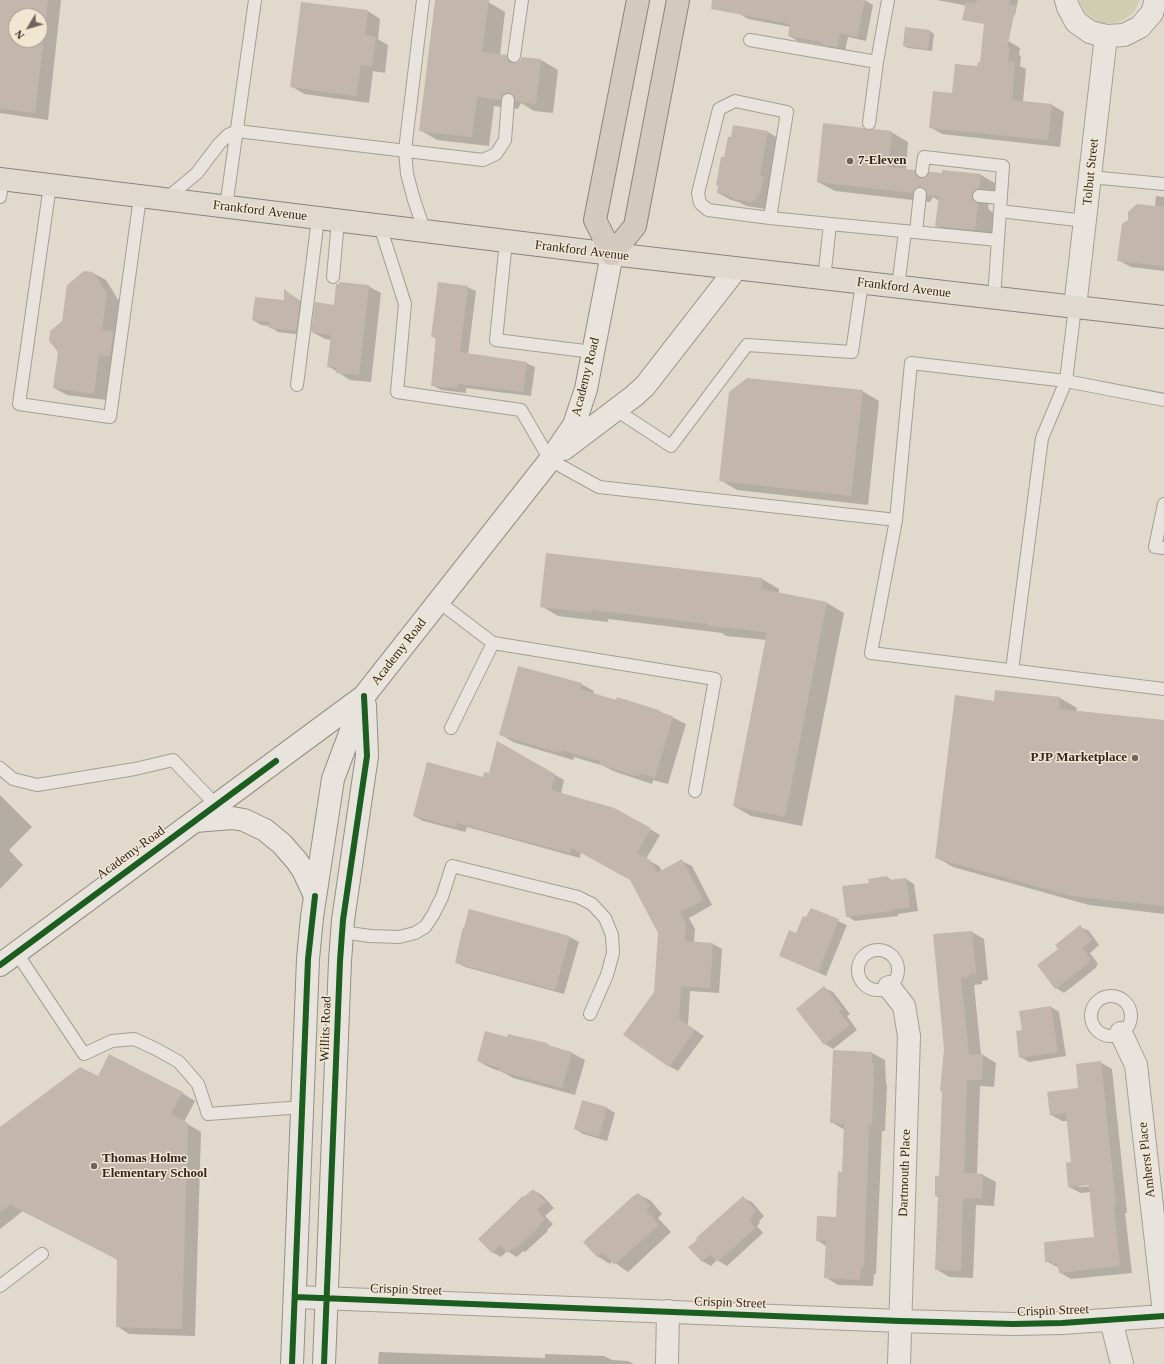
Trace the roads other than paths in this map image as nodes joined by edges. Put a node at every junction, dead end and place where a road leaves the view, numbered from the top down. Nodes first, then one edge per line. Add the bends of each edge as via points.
1 (254, 0) edge
2 (423, 0) edge
3 (522, 0) edge
4 (638, 0) edge
5 (678, 0) edge
6 (888, 0) edge
7 (1066, 0) edge
8 (1156, 0) edge
9 (1106, 36) junction
10 (750, 40) dead end
11 (514, 56) dead end
12 (877, 62) junction
13 (508, 100) dead end
14 (869, 122) dead end
15 (237, 131) junction
16 (405, 150) junction
17 (922, 171) dead end
18 (1090, 177) junction
19 (1164, 184) edge
20 (1, 185) edge
21 (50, 185) junction
22 (920, 194) dead end
23 (979, 196) dead end
24 (140, 197) junction
25 (1001, 198) junction
26 (165, 200) junction
27 (226, 207) junction
28 (1000, 211) junction
29 (770, 218) junction
30 (328, 220) junction
31 (1085, 220) junction
32 (830, 224) junction
33 (380, 226) junction
34 (910, 231) junction
35 (425, 232) junction
36 (998, 240) junction
37 (506, 241) junction
38 (612, 254) junction
39 (736, 269) junction
40 (333, 277) dead end
41 (824, 279) junction
42 (862, 283) junction
43 (898, 287) junction
44 (994, 298) junction
45 (1076, 307) junction
46 (1164, 317) edge
47 (593, 352) junction
48 (1066, 381) junction
49 (297, 385) dead end
50 (1164, 400) edge
51 (616, 410) junction
52 (550, 460) junction
53 (1164, 504) edge
54 (896, 520) junction
55 (1164, 548) edge
56 (439, 602) junction
57 (493, 643) junction
58 (1012, 670) junction
59 (1164, 689) edge
60 (364, 696) junction
61 (451, 728) dead end
62 (0, 768) edge
63 (695, 790) dead end
64 (216, 805) junction
65 (194, 821) junction
66 (315, 896) junction
67 (342, 932) junction
68 (8, 958) edge
69 (889, 987) dead end
70 (590, 1014) dead end
71 (1121, 1033) dead end
72 (302, 1107) junction
73 (42, 1254) dead end
74 (0, 1286) edge
75 (295, 1297) junction
76 (327, 1298) junction
77 (668, 1311) junction
78 (1164, 1314) edge
79 (1111, 1320) junction
80 (900, 1321) junction
81 (292, 1364) edge
82 (324, 1364) edge
83 (667, 1364) edge
84 (899, 1364) edge
85 (1122, 1364) edge

1 - 15 lane
2 - 16 lane
3 - 11 lane
4 - 38 highway via 595,220
5 - 38 highway via 635,226
6 - 12 lane
7 - 9 main road via 1076,22 1090,32
8 - 9 main road via 1152,13 1140,27 1124,35
9 - 18 main road, Tolbut Street
10 - 12 lane
12 - 14 lane
13 - 16 lane via 505,140 496,154 483,160
15 - 16 lane
15 - 26 lane via 228,135 197,173
15 - 27 lane
16 - 35 lane via 407,174
17 - 25 lane via 924,157 1003,166
18 - 19 lane
18 - 31 main road, Tolbut Street
20 - 21 main road, Frankford Avenue
21 - 24 main road, Frankford Avenue
21 - 24 lane via 19,404 110,417
22 - 34 lane
23 - 25 lane
24 - 26 main road, Frankford Avenue
25 - 28 lane
26 - 27 main road, Frankford Avenue
27 - 30 main road, Frankford Avenue
28 - 31 lane
28 - 36 lane
29 - 29 lane via 787,112 735,101 719,109 698,193 700,203 708,210
29 - 32 lane
30 - 33 main road, Frankford Avenue
30 - 40 lane
30 - 49 lane
31 - 45 main road, Tolbut Street
32 - 34 lane
32 - 41 lane
33 - 35 main road, Frankford Avenue
33 - 52 lane via 405,304 397,392 521,410
34 - 36 lane
34 - 43 lane
35 - 37 main road, Frankford Avenue
36 - 44 lane
37 - 38 main road, Frankford Avenue
37 - 47 lane via 496,340
38 - 39 main road, Frankford Avenue
38 - 47 main road, Academy Road
39 - 41 main road, Frankford Avenue
39 - 51 main road via 645,386
41 - 42 main road, Frankford Avenue
42 - 43 main road, Frankford Avenue
42 - 51 lane via 852,352 747,345 671,446
43 - 44 main road, Frankford Avenue
44 - 45 main road, Frankford Avenue
45 - 46 main road, Frankford Avenue
45 - 48 lane
47 - 52 main road, Academy Road via 586,389 574,425
48 - 50 lane
48 - 54 lane via 912,363
48 - 58 lane via 1042,438
51 - 52 main road
52 - 54 lane via 598,487
52 - 56 main road, Academy Road
53 - 55 lane via 1155,547
54 - 58 lane via 871,653
56 - 57 lane
56 - 60 main road, Academy Road
57 - 61 lane
57 - 63 lane via 715,679
58 - 59 lane
60 - 64 main road, Academy Road
60 - 66 main road, Willits Road via 333,779
60 - 67 main road, Willits Road via 367,756
62 - 64 lane via 13,779 36,785 135,769 173,760
64 - 65 main road, Academy Road
65 - 66 main road via 232,818 244,820 265,830 296,860
65 - 68 main road, Academy Road
66 - 72 main road, Willits Road via 308,959
67 - 70 lane via 399,937 415,933 425,927 442,897 452,866 578,897 592,904 606,918 612,935 613,953 607,975
67 - 76 main road, Willits Road
68 - 72 lane via 84,1054 112,1041 134,1039 156,1049 179,1062 198,1084 208,1114
69 - 80 main road, Dartmouth Place via 904,1006 910,1036
71 - 78 main road, Amherst Place via 1136,1066
72 - 75 main road, Willits Road
73 - 74 lane
75 - 76 main road, Crispin Street
75 - 81 main road, Willits Road
76 - 77 main road, Crispin Street
76 - 82 main road, Willits Road
77 - 80 main road, Crispin Street
77 - 83 main road
78 - 79 main road, Crispin Street
79 - 80 main road, Crispin Street via 1013,1324
79 - 85 main road
80 - 84 main road, Dartmouth Place

